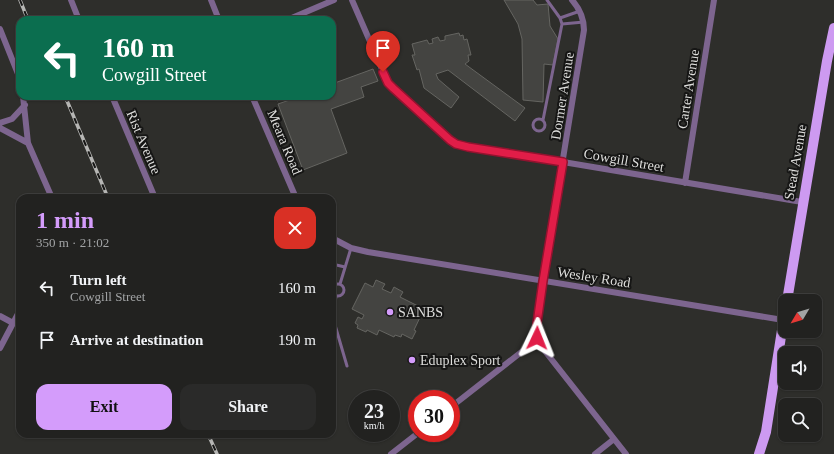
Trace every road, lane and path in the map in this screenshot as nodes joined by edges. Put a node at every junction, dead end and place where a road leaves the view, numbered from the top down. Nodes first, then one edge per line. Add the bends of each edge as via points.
1 (71, 0) edge
2 (211, 0) edge
3 (334, 0) edge
4 (352, 0) edge
5 (547, 0) edge
6 (572, 0) edge
7 (714, 0) edge
8 (580, 11) junction
9 (78, 16) edge
10 (218, 16) edge
11 (296, 16) edge
12 (560, 18) junction
13 (584, 22) junction
14 (562, 24) junction
15 (834, 28) edge
16 (0, 29) edge
17 (16, 69) edge
18 (24, 100) edge
19 (114, 100) edge
20 (254, 100) edge
21 (25, 105) junction
22 (543, 120) junction
23 (0, 122) edge
24 (0, 128) edge
25 (28, 143) junction
26 (563, 162) junction
27 (685, 183) junction
28 (50, 194) edge
29 (153, 194) edge
30 (294, 194) edge
31 (802, 202) junction
32 (336, 240) edge
33 (351, 248) junction
34 (336, 265) edge
35 (345, 267) junction
36 (543, 281) junction
37 (336, 284) edge
38 (340, 284) junction
39 (788, 294) edge
40 (336, 296) edge
41 (778, 315) edge
42 (0, 316) edge
43 (16, 317) edge
44 (13, 323) junction
45 (336, 328) edge
46 (781, 338) edge
47 (538, 339) junction
48 (0, 348) edge
49 (347, 366) dead end
50 (460, 400) edge
51 (614, 439) junction
52 (408, 441) edge
53 (391, 454) edge
54 (596, 454) edge
55 (626, 454) edge
56 (759, 454) edge

1 - 9 street
2 - 10 street
3 - 11 street
4 - 26 street, Cowgill Street via 388,83 450,140 464,146
5 - 12 lane
6 - 8 street, Dormer Avenue
7 - 27 street, Carter Avenue
8 - 12 lane
8 - 13 street, Dormer Avenue
12 - 14 lane
13 - 14 lane
13 - 26 street, Dormer Avenue
14 - 22 lane
15 - 31 main road, Stead Avenue
16 - 17 street
18 - 21 street
19 - 29 street, Rist Avenue
20 - 30 street, Meara Road
21 - 23 street via 12,119
21 - 25 street
22 - 22 lane via 544,129 535,130 534,121
24 - 25 street
25 - 28 street
26 - 27 street, Cowgill Street
26 - 36 street, Dormer Avenue
27 - 31 street, Cowgill Street
31 - 39 main road, Stead Avenue
32 - 33 street, Wesley Road
33 - 35 lane
33 - 36 street, Wesley Road
34 - 35 lane
35 - 38 lane
36 - 41 street, Wesley Road
36 - 47 street, Dormer Avenue via 537,323
37 - 38 lane
38 - 40 lane via 344,292
42 - 44 street
43 - 44 street
44 - 48 street
45 - 49 lane
46 - 56 main road via 766,432
47 - 50 street
47 - 51 street
51 - 54 street
51 - 55 street
52 - 53 street

